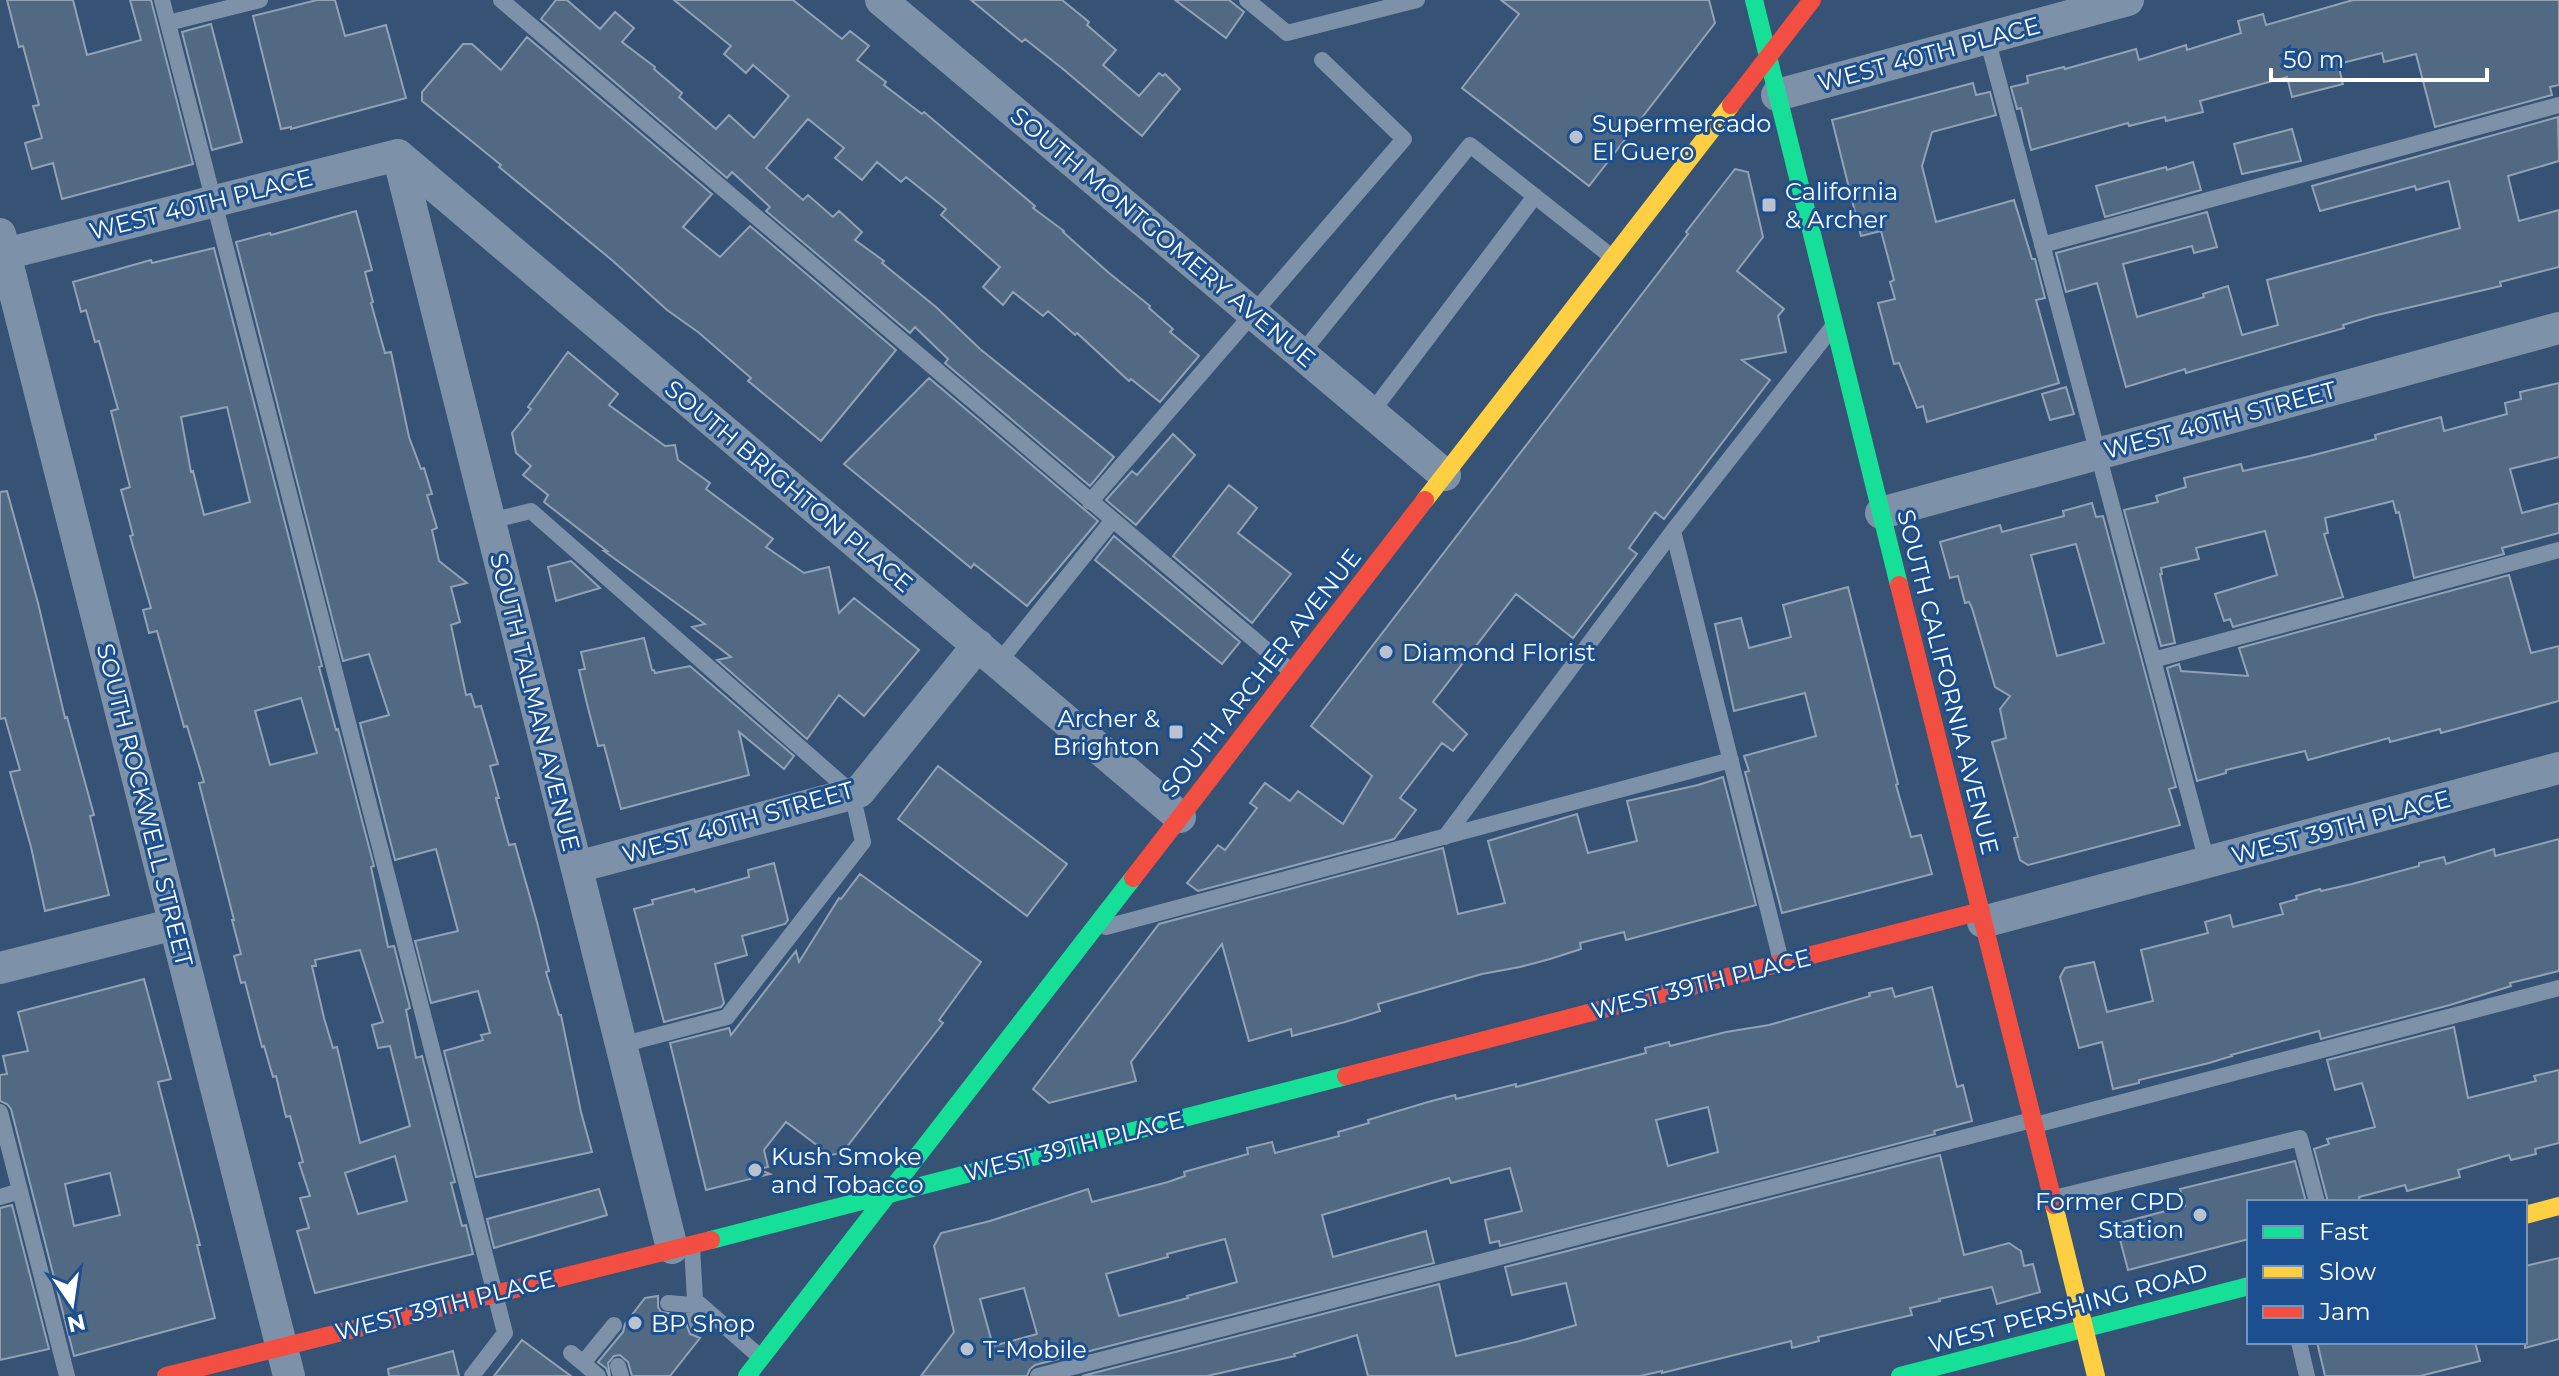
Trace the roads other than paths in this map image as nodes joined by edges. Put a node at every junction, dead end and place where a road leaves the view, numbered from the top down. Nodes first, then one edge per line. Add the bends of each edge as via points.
1 (162, 0) edge
2 (260, 0) edge
3 (501, 0) edge
4 (881, 0) edge
5 (1247, 0) edge
6 (1417, 0) edge
7 (1754, 0) edge
8 (1812, 0) edge
9 (2128, 0) edge
10 (2073, 7) edge
11 (168, 23) junction
12 (1987, 38) junction
13 (1768, 57) junction
14 (1322, 60) dead end
15 (1777, 95) junction
16 (2559, 105) edge
17 (398, 155) junction
18 (1535, 196) junction
19 (214, 201) junction
20 (2, 244) edge
21 (2042, 245) junction
22 (1613, 258) junction
23 (1253, 314) junction
24 (1834, 324) junction
25 (2559, 328) edge
26 (1301, 354) junction
27 (1371, 413) junction
28 (2098, 454) junction
29 (1445, 475) junction
30 (1090, 502) junction
31 (1881, 513) junction
32 (490, 521) junction
33 (1112, 521) junction
34 (1673, 531) junction
35 (2559, 550) edge
36 (988, 654) junction
37 (2153, 660) junction
38 (1292, 672) junction
39 (1731, 760) junction
40 (2559, 768) edge
41 (852, 793) junction
42 (1180, 817) junction
43 (1445, 837) junction
44 (2207, 862) junction
45 (577, 867) junction
46 (1982, 917) junction
47 (175, 924) junction
48 (1091, 931) junction
49 (1782, 963) junction
50 (0, 968) edge
51 (2559, 988) edge
52 (621, 1045) junction
53 (0, 1112) edge
54 (2033, 1122) junction
55 (20, 1191) junction
56 (887, 1196) junction
57 (0, 1197) edge
58 (2052, 1199) junction
59 (2316, 1200) edge
60 (2559, 1206) edge
61 (2527, 1214) edge
62 (682, 1246) junction
63 (2247, 1287) edge
64 (494, 1293) junction
65 (668, 1303) dead end
66 (690, 1307) junction
67 (614, 1325) dead end
68 (698, 1327) dead end
69 (2085, 1328) junction
70 (2299, 1344) edge
71 (761, 1358) junction
72 (286, 1361) edge
73 (67, 1376) edge
74 (166, 1376) edge
75 (472, 1376) edge
76 (598, 1376) edge
77 (747, 1376) edge
78 (1038, 1376) edge
79 (1900, 1376) edge
80 (2096, 1376) edge
81 (2307, 1376) edge

1 - 11 lane
2 - 11 lane
3 - 30 lane
4 - 23 street, SOUTH MONTGOMERY AVENUE
5 - 6 lane via 1287,33
7 - 13 main road, SOUTH CALIFORNIA AVENUE
8 - 13 main road, SOUTH ARCHER AVENUE
9 - 10 street, WEST 40TH PLACE
10 - 12 street, WEST 40TH PLACE
11 - 19 lane
12 - 15 street, WEST 40TH PLACE
12 - 21 lane
13 - 15 main road, SOUTH CALIFORNIA AVENUE
13 - 22 main road, SOUTH ARCHER AVENUE
14 - 23 lane via 1404,139
15 - 24 main road, SOUTH CALIFORNIA AVENUE
16 - 21 lane
17 - 19 street, WEST 40TH PLACE
17 - 32 street, SOUTH TALMAN AVENUE
17 - 36 street, SOUTH BRIGHTON PLACE
18 - 22 lane
18 - 26 lane via 1470,145
18 - 27 lane
19 - 20 street, WEST 40TH PLACE
19 - 64 lane
20 - 47 street, SOUTH ROCKWELL STREET
21 - 28 lane
22 - 29 main road, SOUTH ARCHER AVENUE
23 - 26 street, SOUTH MONTGOMERY AVENUE
23 - 30 lane
24 - 31 main road, SOUTH CALIFORNIA AVENUE
24 - 34 lane
25 - 28 street, WEST 40TH STREET
26 - 27 street, SOUTH MONTGOMERY AVENUE
27 - 29 street, SOUTH MONTGOMERY AVENUE
28 - 31 street, WEST 40TH STREET
28 - 37 lane
29 - 38 main road, SOUTH ARCHER AVENUE
30 - 33 lane
31 - 46 main road, SOUTH CALIFORNIA AVENUE
32 - 41 lane via 531,511
32 - 45 street, SOUTH TALMAN AVENUE
33 - 36 lane
33 - 38 lane
34 - 39 lane
34 - 43 lane
35 - 37 lane
36 - 41 street, WEST 40TH STREET via 859,792
36 - 42 street, SOUTH BRIGHTON PLACE
37 - 44 lane
38 - 42 main road, SOUTH ARCHER AVENUE
39 - 43 lane
39 - 49 lane
40 - 44 street, WEST 39TH PLACE
41 - 45 street, WEST 40TH STREET
41 - 52 lane via 863,842 727,1017
42 - 48 main road, SOUTH ARCHER AVENUE
43 - 48 lane
44 - 46 street, WEST 39TH PLACE
45 - 52 street, SOUTH TALMAN AVENUE
46 - 49 main road, WEST 39TH PLACE
46 - 54 main road, SOUTH CALIFORNIA AVENUE
47 - 50 street
47 - 72 street, SOUTH ROCKWELL STREET
48 - 56 main road, SOUTH ARCHER AVENUE
49 - 56 main road, WEST 39TH PLACE
51 - 54 lane
52 - 62 street, SOUTH TALMAN AVENUE
53 - 55 lane
54 - 58 main road, SOUTH CALIFORNIA AVENUE
54 - 78 lane
55 - 57 lane
55 - 73 lane
56 - 62 main road, WEST 39TH PLACE
56 - 71 main road, SOUTH ARCHER AVENUE
58 - 59 lane via 2300,1138
58 - 69 main road, SOUTH CALIFORNIA AVENUE
60 - 61 main road
62 - 64 main road, WEST 39TH PLACE
62 - 66 lane
63 - 69 main road, WEST PERSHING ROAD
64 - 72 main road, WEST 39TH PLACE
64 - 75 lane via 505,1333
65 - 66 lane
66 - 68 lane
66 - 71 lane
67 - 76 lane via 577,1358
69 - 79 main road, WEST PERSHING ROAD
69 - 80 main road, SOUTH CALIFORNIA AVENUE
70 - 81 lane
71 - 77 main road, SOUTH ARCHER AVENUE
72 - 74 main road, WEST 39TH PLACE

